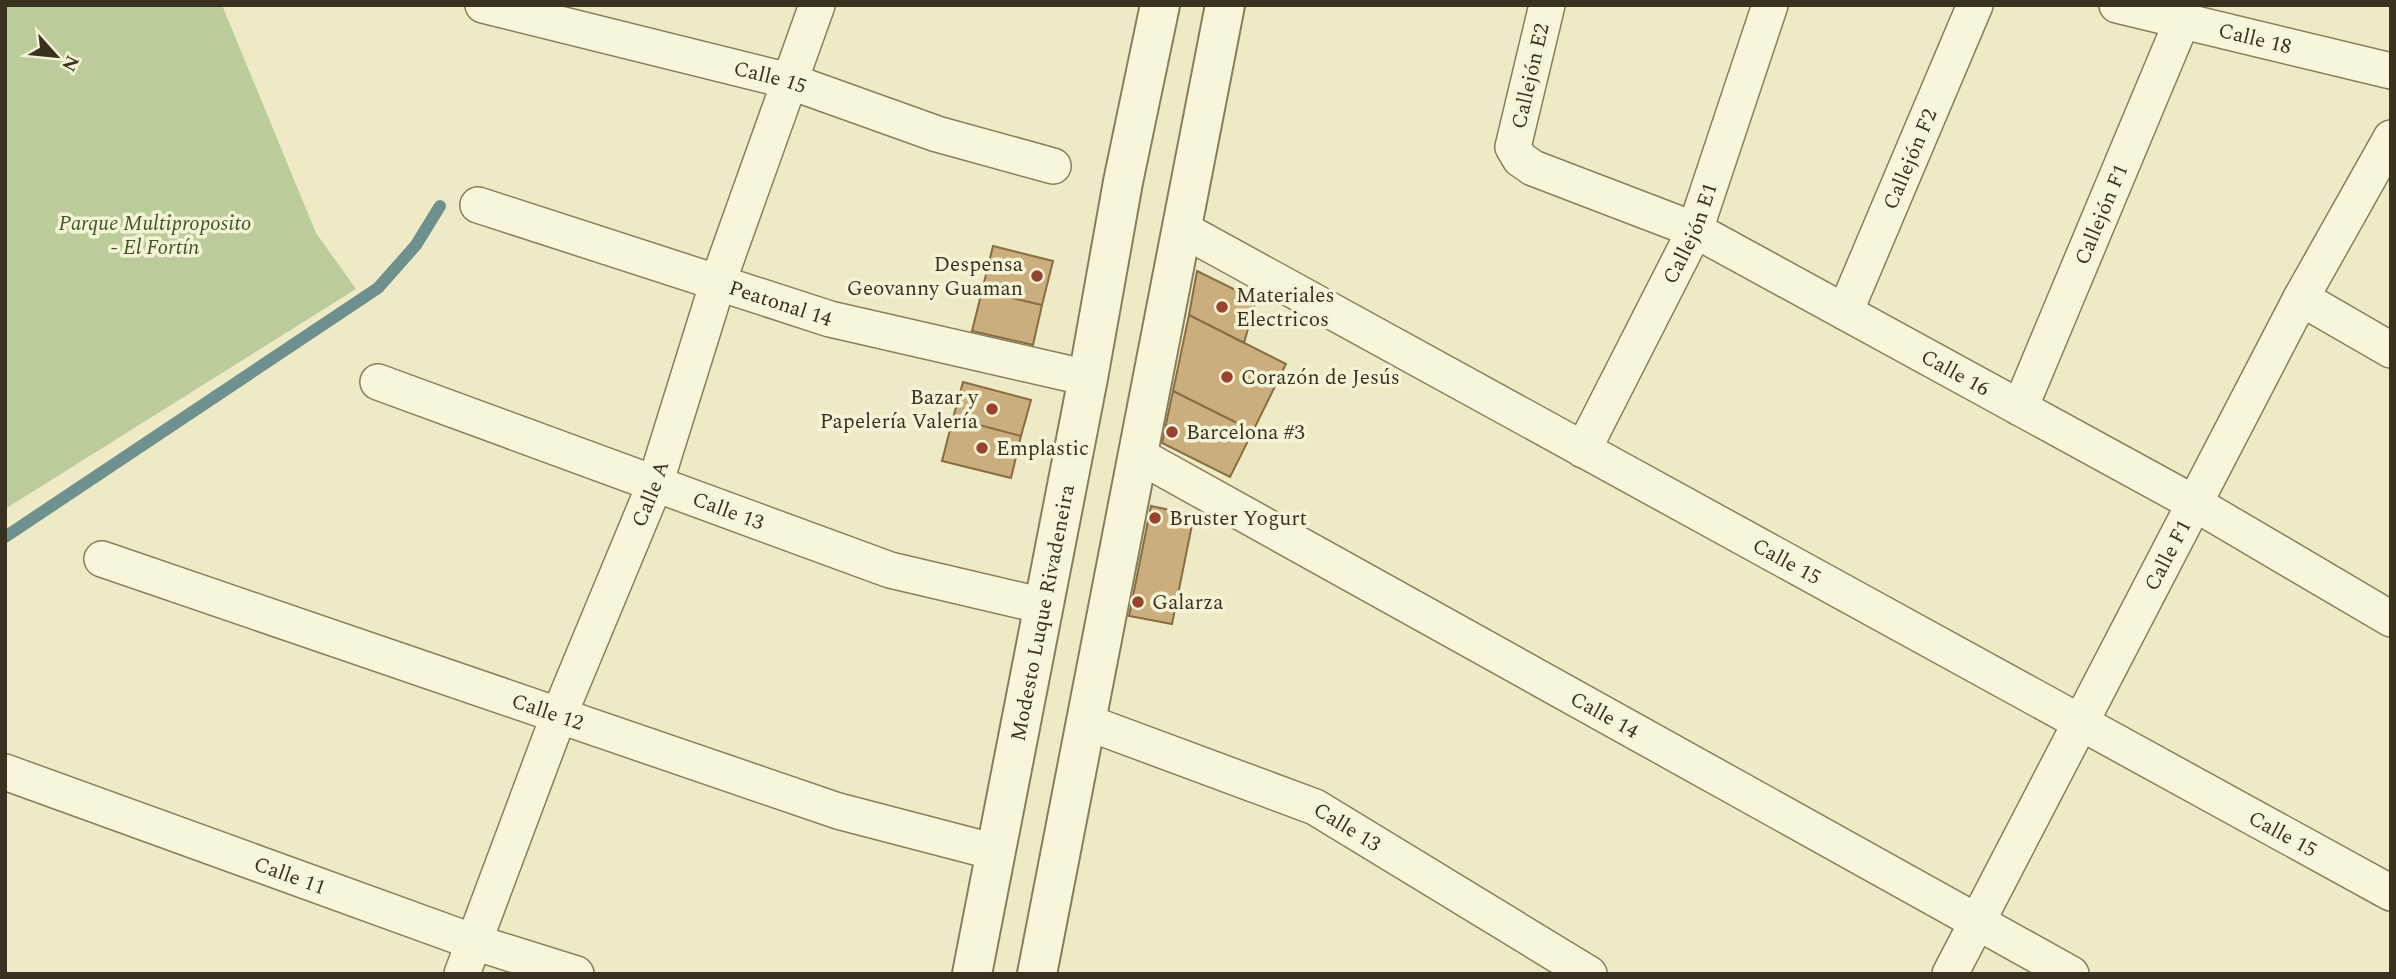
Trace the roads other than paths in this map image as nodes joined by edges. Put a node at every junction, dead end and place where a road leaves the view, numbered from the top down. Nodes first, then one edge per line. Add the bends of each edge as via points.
1 (483, 5) edge
2 (817, 5) edge
3 (1160, 5) edge
4 (1225, 5) edge
5 (1547, 5) edge
6 (1770, 5) edge
7 (1975, 5) edge
8 (2117, 5) edge
9 (2182, 21) junction
10 (2391, 71) edge
11 (789, 81) junction
12 (2391, 138) edge
13 (1513, 147) joint
14 (1053, 166) dead end
15 (478, 205) dead end
16 (1182, 229) junction
17 (1695, 230) junction
18 (718, 282) junction
19 (2301, 298) junction
20 (1845, 312) junction
21 (2391, 350) edge
22 (1088, 378) junction
23 (378, 382) dead end
24 (2020, 408) junction
25 (1583, 450) junction
26 (1138, 455) junction
27 (655, 484) junction
28 (2194, 503) junction
29 (103, 559) dead end
30 (1044, 606) junction
31 (2391, 619) edge
32 (559, 715) junction
33 (1086, 722) junction
34 (2080, 722) junction
35 (5, 772) edge
36 (995, 852) junction
37 (2391, 893) edge
38 (1977, 921) junction
39 (468, 958) edge
40 (576, 974) edge
41 (972, 974) edge
42 (1037, 974) edge
43 (1589, 974) edge
44 (1950, 974) edge
45 (2071, 974) edge

1 - 11 street, Calle 15
2 - 11 street, Calle A
3 - 22 street, Modesto Luque Rivadeneira
4 - 16 street
5 - 13 street, Callejón E2
6 - 17 street, Callejón E1
7 - 20 street, Callejón F2
8 - 9 street, Calle 18
9 - 10 street, Calle 18
9 - 24 street, Callejón F1
11 - 14 street, Calle 15 via 937,134
11 - 18 street, Calle A
12 - 19 street, Calle F1
13 - 17 street, Calle 16 via 1533,168
15 - 18 street, Peatonal 14
16 - 25 street, Calle 15
16 - 26 street
17 - 20 street, Calle 16
17 - 25 street, Callejón E1
18 - 22 street, Peatonal 14 via 830,319
18 - 27 street, Calle A
19 - 21 street
19 - 28 street, Calle F1
20 - 24 street, Calle 16
22 - 30 street, Modesto Luque Rivadeneira
23 - 27 street, Calle 13
24 - 28 street, Calle 16
25 - 34 street, Calle 15
26 - 33 street
26 - 38 street, Calle 14
27 - 30 street, Calle 13 via 890,570
27 - 32 street, Calle A
28 - 31 street, Calle 16
28 - 34 street, Calle F1
29 - 32 street, Calle 12
30 - 36 street, Modesto Luque Rivadeneira
32 - 36 street, Calle 12 via 838,811
32 - 39 street, Calle A
33 - 42 street
33 - 43 street, Calle 13 via 1315,807
34 - 37 street, Calle 15
34 - 38 street, Calle F1
35 - 39 street, Calle 11
36 - 41 street, Modesto Luque Rivadeneira
38 - 44 street, Calle F1
38 - 45 street, Calle 14
39 - 40 street, Calle 11

